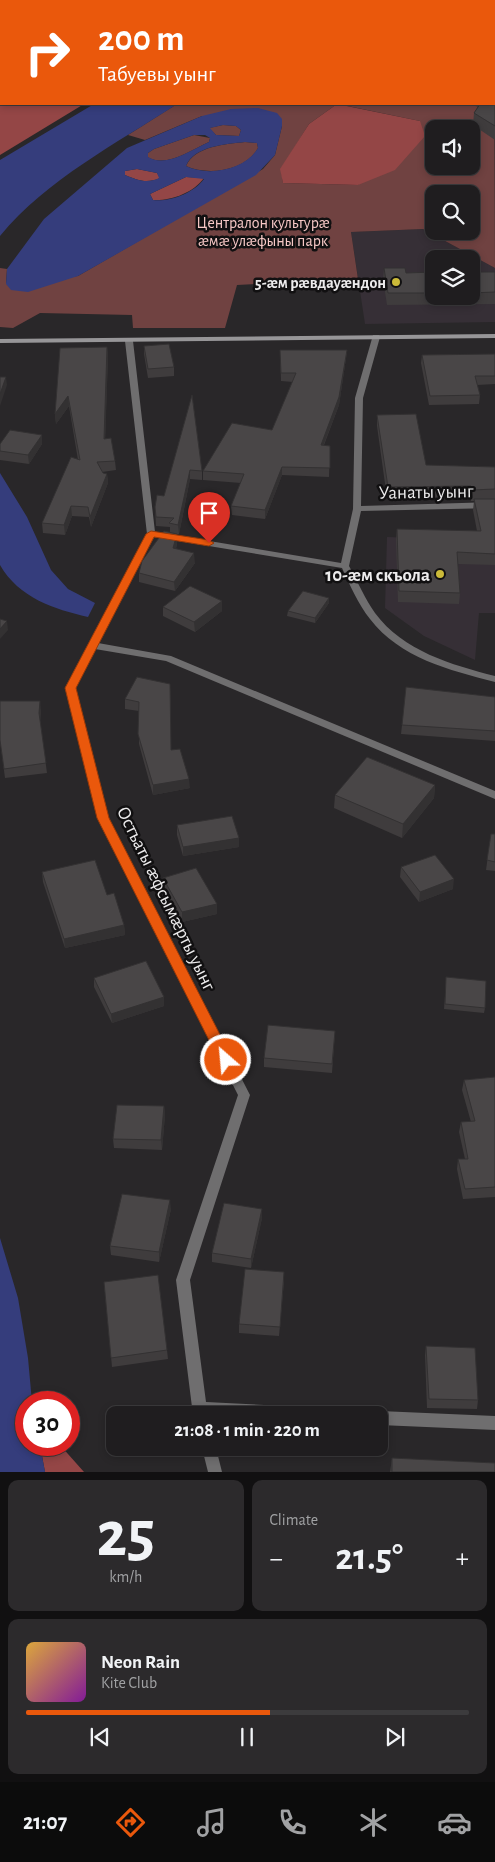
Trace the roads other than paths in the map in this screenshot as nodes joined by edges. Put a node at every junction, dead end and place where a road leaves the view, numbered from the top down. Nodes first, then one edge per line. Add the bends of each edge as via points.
1 (495, 336) edge
2 (376, 337) junction
3 (0, 340) edge
4 (129, 341) junction
5 (495, 505) edge
6 (357, 509) junction
7 (151, 534) junction
8 (345, 566) junction
9 (92, 645) junction
10 (495, 679) edge
11 (495, 795) edge
12 (199, 1406) edge
13 (388, 1418) edge
14 (495, 1423) edge
15 (211, 1456) edge
16 (216, 1472) edge

1 - 2 street
2 - 4 street
2 - 6 street via 359,398
3 - 4 street
4 - 7 street
5 - 6 street, Уанаты уынг
6 - 8 street
7 - 8 street
7 - 9 street, Остъаты æфсымæрты уынг
8 - 10 street via 374,617 401,643 446,666
9 - 11 street via 168,658
9 - 12 street, Остъаты æфсымæрты уынг via 70,688 103,818 244,1095 182,1280
13 - 14 street
15 - 16 street

